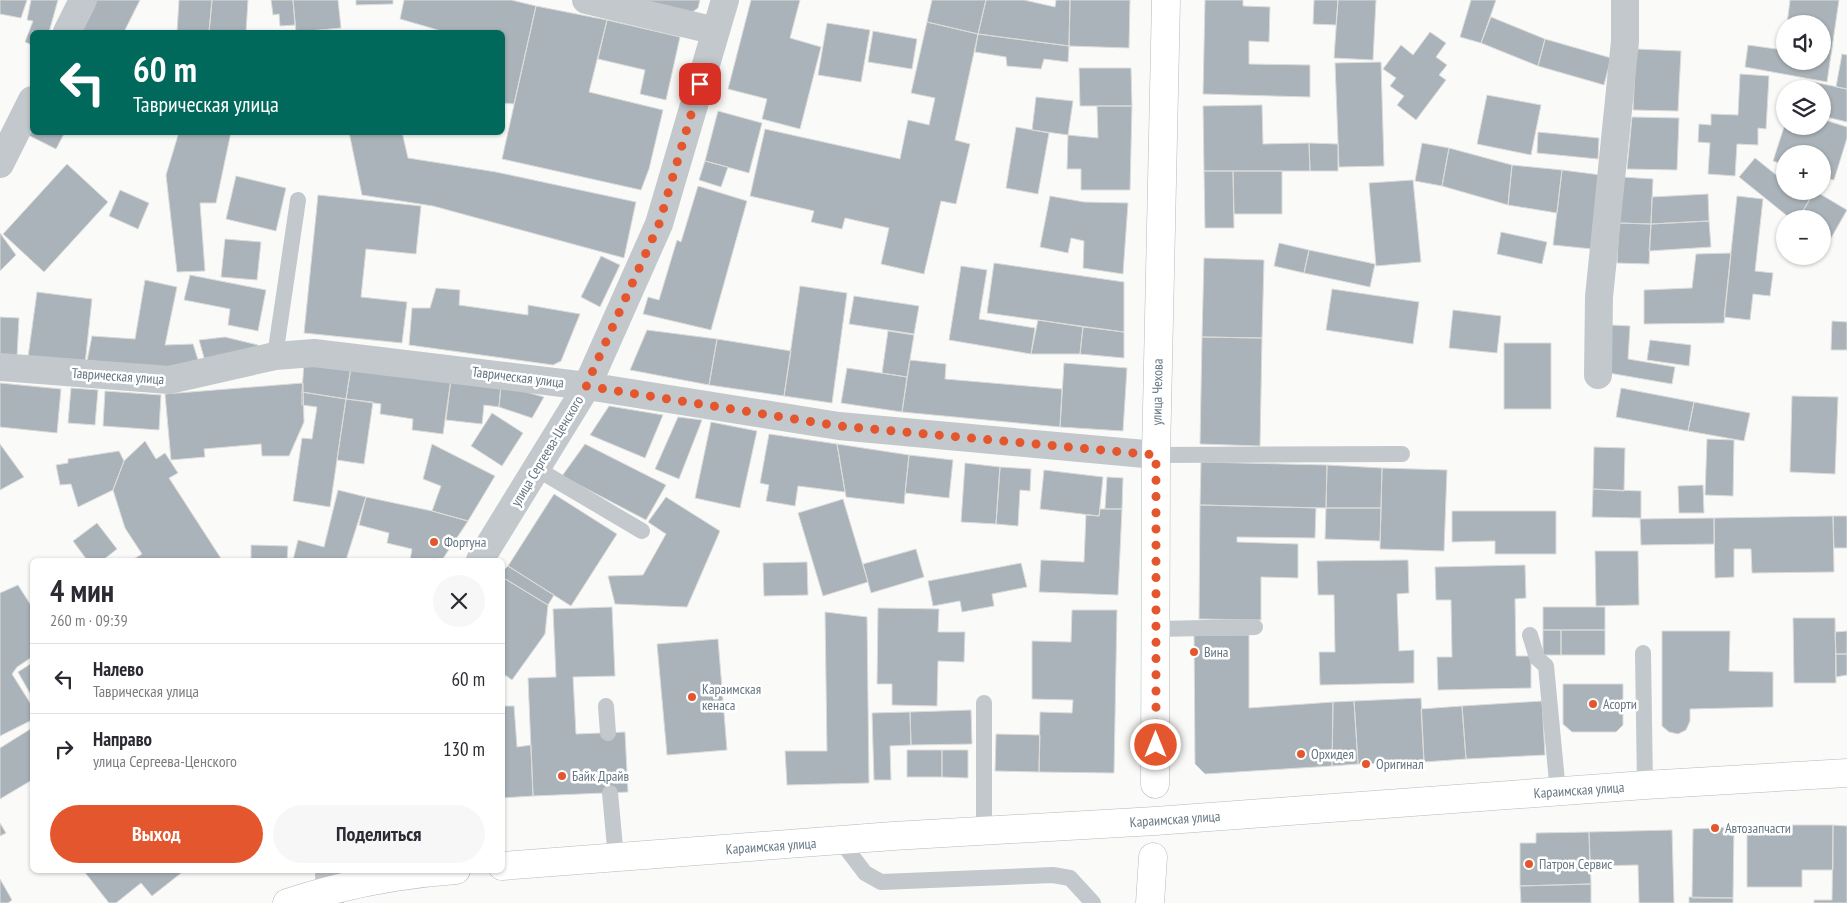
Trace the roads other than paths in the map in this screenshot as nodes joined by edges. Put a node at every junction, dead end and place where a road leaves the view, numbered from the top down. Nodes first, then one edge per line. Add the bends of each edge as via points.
1 (83, 0) edge
2 (586, 0) edge
3 (725, 0) edge
4 (1166, 0) edge
5 (1625, 0) edge
6 (68, 30) edge
7 (716, 31) junction
8 (30, 104) edge
9 (0, 164) edge
10 (298, 200) dead end
11 (275, 356) junction
12 (0, 367) edge
13 (1598, 375) dead end
14 (586, 386) junction
15 (1402, 454) dead end
16 (1156, 455) junction
17 (537, 469) junction
18 (642, 532) dead end
19 (481, 558) edge
20 (1255, 627) dead end
21 (1156, 629) junction
22 (1530, 635) dead end
23 (1643, 653) dead end
24 (984, 703) dead end
25 (606, 706) dead end
26 (608, 733) dead end
27 (1847, 774) edge
28 (1156, 784) dead end
29 (1645, 785) junction
30 (1558, 792) junction
31 (610, 793) dead end
32 (984, 831) junction
33 (840, 840) junction
34 (1153, 857) dead end
35 (616, 858) junction
36 (505, 866) edge
37 (423, 873) edge
38 (329, 887) edge
39 (287, 903) edge
40 (1093, 903) edge
41 (1150, 903) edge

1 - 6 street
2 - 7 street
3 - 7 street, улица Сергеева-Ценского
4 - 16 main road, улица Чехова
5 - 13 street via 1625,41 1599,296
7 - 14 street, улица Сергеева-Ценского via 659,224
8 - 9 street
10 - 11 lane
11 - 12 street, Таврическая улица via 169,380
11 - 14 street, Таврическая улица via 314,353
14 - 16 street, Таврическая улица via 839,426
14 - 17 street, улица Сергеева-Ценского
15 - 16 lane
16 - 21 main road, улица Чехова
17 - 18 lane
17 - 19 street, улица Сергеева-Ценского
20 - 21 lane
21 - 28 main road, улица Чехова
22 - 30 lane via 1537,658 1546,666
23 - 29 lane
24 - 32 lane
25 - 26 lane
27 - 29 main road, Караимская улица
29 - 30 main road, Караимская улица
30 - 32 main road, Караимская улица
31 - 35 lane
32 - 33 main road, Караимская улица
33 - 35 main road, Караимская улица
33 - 40 lane via 865,873 881,882 1053,874 1070,878
34 - 41 main road
35 - 36 main road, Караимская улица
37 - 38 main road
38 - 39 main road

